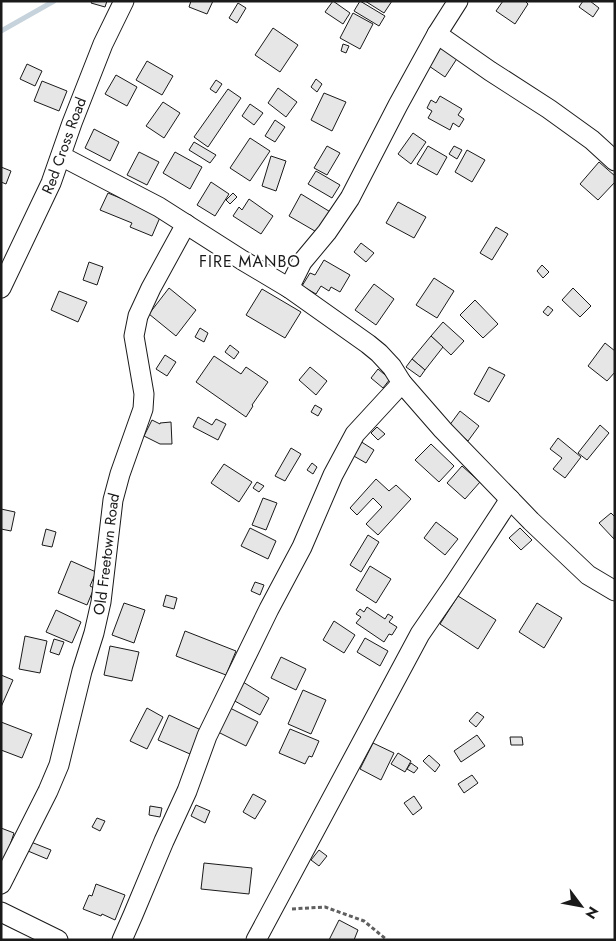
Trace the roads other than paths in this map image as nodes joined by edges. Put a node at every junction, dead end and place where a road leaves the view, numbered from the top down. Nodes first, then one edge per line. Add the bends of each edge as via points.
1 (124, 1) edge
2 (458, 1) edge
3 (437, 34) junction
4 (61, 156) junction
5 (615, 161) edge
6 (186, 224) junction
7 (1, 288) edge
8 (289, 288) junction
9 (402, 383) junction
10 (510, 499) junction
11 (615, 591) edge
12 (1, 884) edge
13 (1, 912) edge
14 (58, 940) edge
15 (122, 940) edge
16 (256, 940) edge

1 - 4 street, Red Cross Road via 103,44
2 - 3 street
3 - 5 street via 570,124
3 - 8 street via 350,198 302,262
4 - 6 street
4 - 7 street, Red Cross Road
6 - 8 street
6 - 12 street, Old Freetown Road via 138,316 134,336 144,394 143,409 113,500 101,602 59,765
8 - 9 street via 380,353
9 - 10 street
9 - 15 street via 355,434 333,475 302,547 207,736 187,791
10 - 11 street via 588,576
10 - 16 street via 420,634
13 - 14 street

